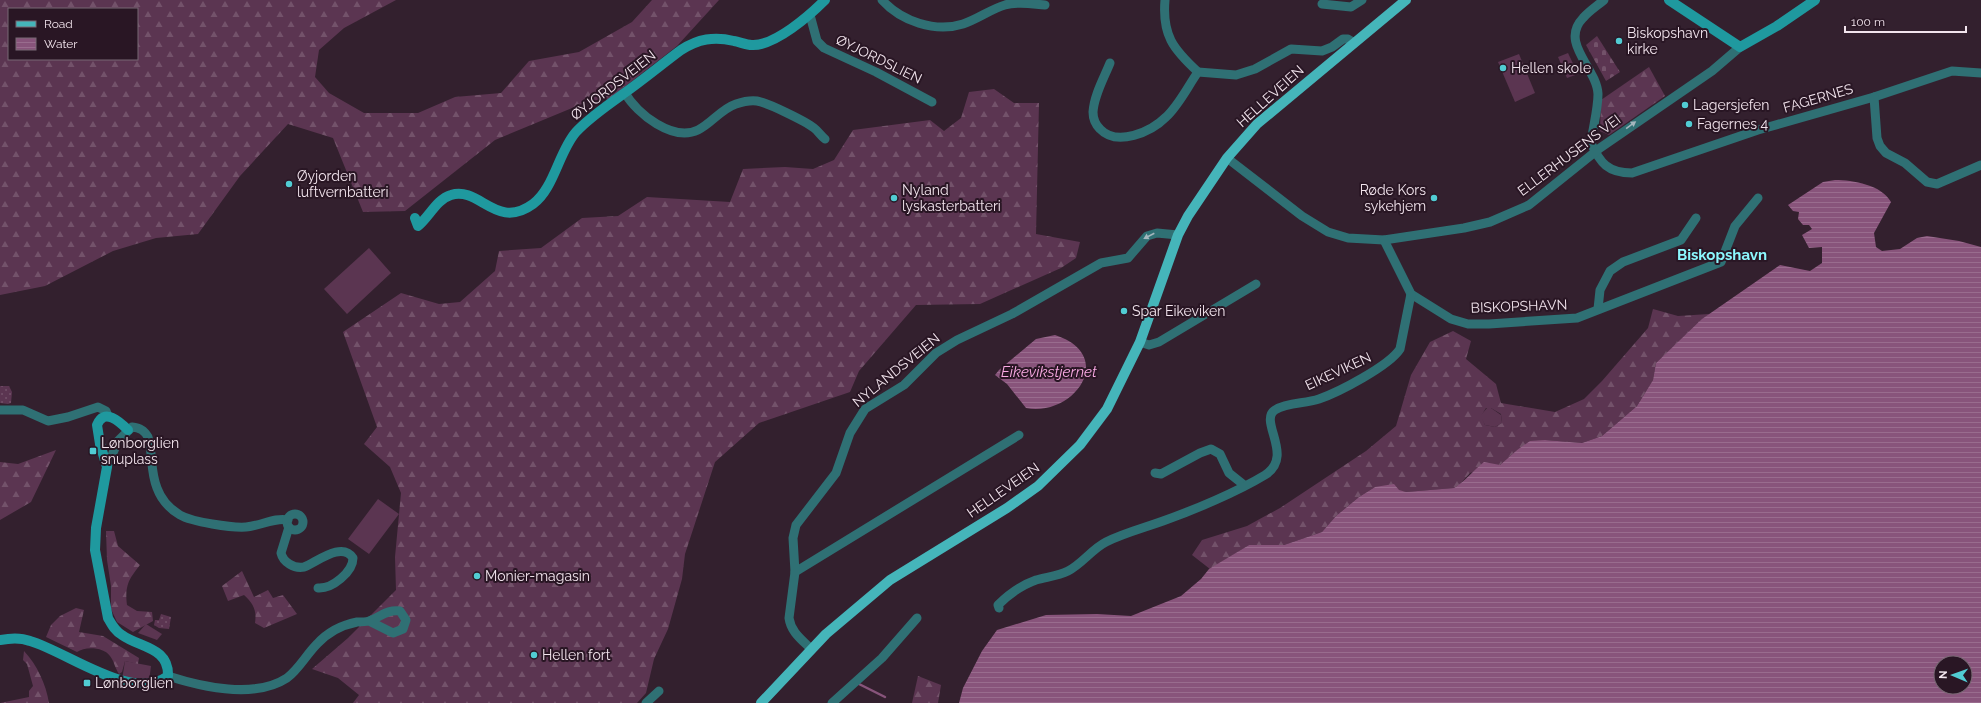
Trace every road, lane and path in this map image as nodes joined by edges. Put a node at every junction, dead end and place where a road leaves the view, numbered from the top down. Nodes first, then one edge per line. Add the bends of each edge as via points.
1 (825, 0) edge
2 (882, 0) edge
3 (1165, 0) edge
4 (1362, 0) edge
5 (1406, 0) edge
6 (1604, 0) edge
7 (1669, 0) edge
8 (1815, 0) edge
9 (1322, 4) dead end
10 (1045, 5) dead end
11 (810, 15) junction
12 (1353, 42) junction
13 (1740, 47) junction
14 (1110, 63) dead end
15 (1198, 72) junction
16 (1981, 74) edge
17 (625, 93) junction
18 (1874, 97) junction
19 (932, 102) dead end
20 (825, 139) dead end
21 (1597, 150) junction
22 (1227, 158) junction
23 (1981, 165) edge
24 (1758, 198) dead end
25 (415, 218) dead end
26 (1696, 218) dead end
27 (1178, 235) junction
28 (1384, 240) junction
29 (1256, 284) dead end
30 (1411, 294) junction
31 (1598, 309) junction
32 (1140, 342) junction
33 (0, 410) edge
34 (108, 416) junction
35 (128, 430) junction
36 (1019, 435) dead end
37 (107, 467) junction
38 (1155, 473) dead end
39 (1244, 485) junction
40 (1069, 570) junction
41 (796, 572) junction
42 (318, 588) dead end
43 (1004, 592) dead end
44 (999, 608) dead end
45 (917, 618) dead end
46 (369, 621) dead end
47 (0, 640) edge
48 (811, 649) junction
49 (168, 676) junction
50 (658, 691) dead end
51 (646, 703) edge
52 (761, 703) edge
53 (832, 703) edge

1 - 11 street, ØYJORDSVEIEN
2 - 10 street via 898,14 912,21 946,26 961,24 1005,5
3 - 15 street via 1165,20 1169,38 1177,53
4 - 9 street via 1351,7
5 - 12 main road, HELLEVEIEN
6 - 21 street via 1578,24 1575,36 1577,50 1593,75 1598,93 1591,143
7 - 13 street
8 - 13 street
11 - 17 street, ØYJORDSVEIEN via 762,44 753,45 711,38 691,44
11 - 19 street, ØYJORDSLIEN via 817,41 824,48
12 - 15 street via 1343,39 1332,48 1322,51 1291,49 1255,69 1236,74
12 - 22 main road, HELLEVEIEN via 1257,124
21 -> 13 street, ELLERHUSENS VEI via 1712,71
14 - 15 street via 1095,100 1093,114 1097,126 1112,137 1127,137 1145,131 1166,117
16 - 18 street, FAGERNES via 1952,71
17 - 20 street via 649,119 663,127 684,133 698,130 729,107 757,101 814,128
17 - 25 street, ØYJORDSVEIEN via 575,133 548,184 533,204 519,211 503,212 496,211 470,196 456,194 444,199 418,226
18 - 21 street, FAGERNES via 1758,130 1632,174 1620,173 1606,167
18 - 23 street, FAGERNES via 1877,138 1880,146 1927,182 1937,184
21 - 28 street, ELLERHUSENS VEI via 1529,205 1490,222
22 - 27 main road, HELLEVEIEN
22 - 28 street, ELLERHUSENS VEI via 1302,216 1328,232 1348,238
24 - 31 street, BISKOPSHAVN via 1735,226 1721,262
26 - 31 street via 1681,240 1623,262 1610,271 1600,290
27 - 32 main road, HELLEVEIEN
27 -> 41 street, NYLANDSVEIEN via 1152,234 1143,239 1128,258 1101,263 1012,314 951,343 926,362 904,385 865,409 850,433 836,474 796,525 793,538
28 - 30 street
29 - 32 street via 1159,342 1149,346
30 - 31 street, BISKOPSHAVN via 1451,318 1468,324 1577,318
30 - 39 street, EIKEVIKEN via 1402,340 1395,356 1362,378 1319,400 1274,410 1270,416 1278,453 1276,463 1274,468 1264,475
32 - 48 main road, HELLEVEIEN via 1107,409 1066,461 1038,486 1007,508 890,580
33 - 34 street via 26,411 48,421 98,408 106,411
34 - 35 street via 119,419
34 - 37 street via 98,422 97,429
35 - 37 street via 118,441
35 - 42 street via 132,427 137,428 147,435 157,488 166,503 179,514 240,527 282,519 289,523 281,555 293,566 304,567 341,551 348,553 353,558 350,568 333,584
36 - 41 street
37 - 49 street via 100,498 95,544 108,618 113,628 122,635 158,652 164,658
38 - 39 street via 1161,474 1210,449 1220,454 1230,473
39 - 40 street, EIKEVIKEN via 1192,510 1104,543
40 - 43 street via 1064,568 1033,575
40 - 44 street, EIKEVIKEN via 1026,584 1002,601 998,605
41 - 48 street, NYLANDSVEIEN via 790,625 794,633
45 - 53 street via 882,658
46 - 49 street via 356,623 331,633 318,643 290,675 264,687 210,687
47 - 49 street via 18,638 44,646 101,681 119,688 145,691 155,689
48 - 52 main road, HELLEVEIEN
50 - 51 street

